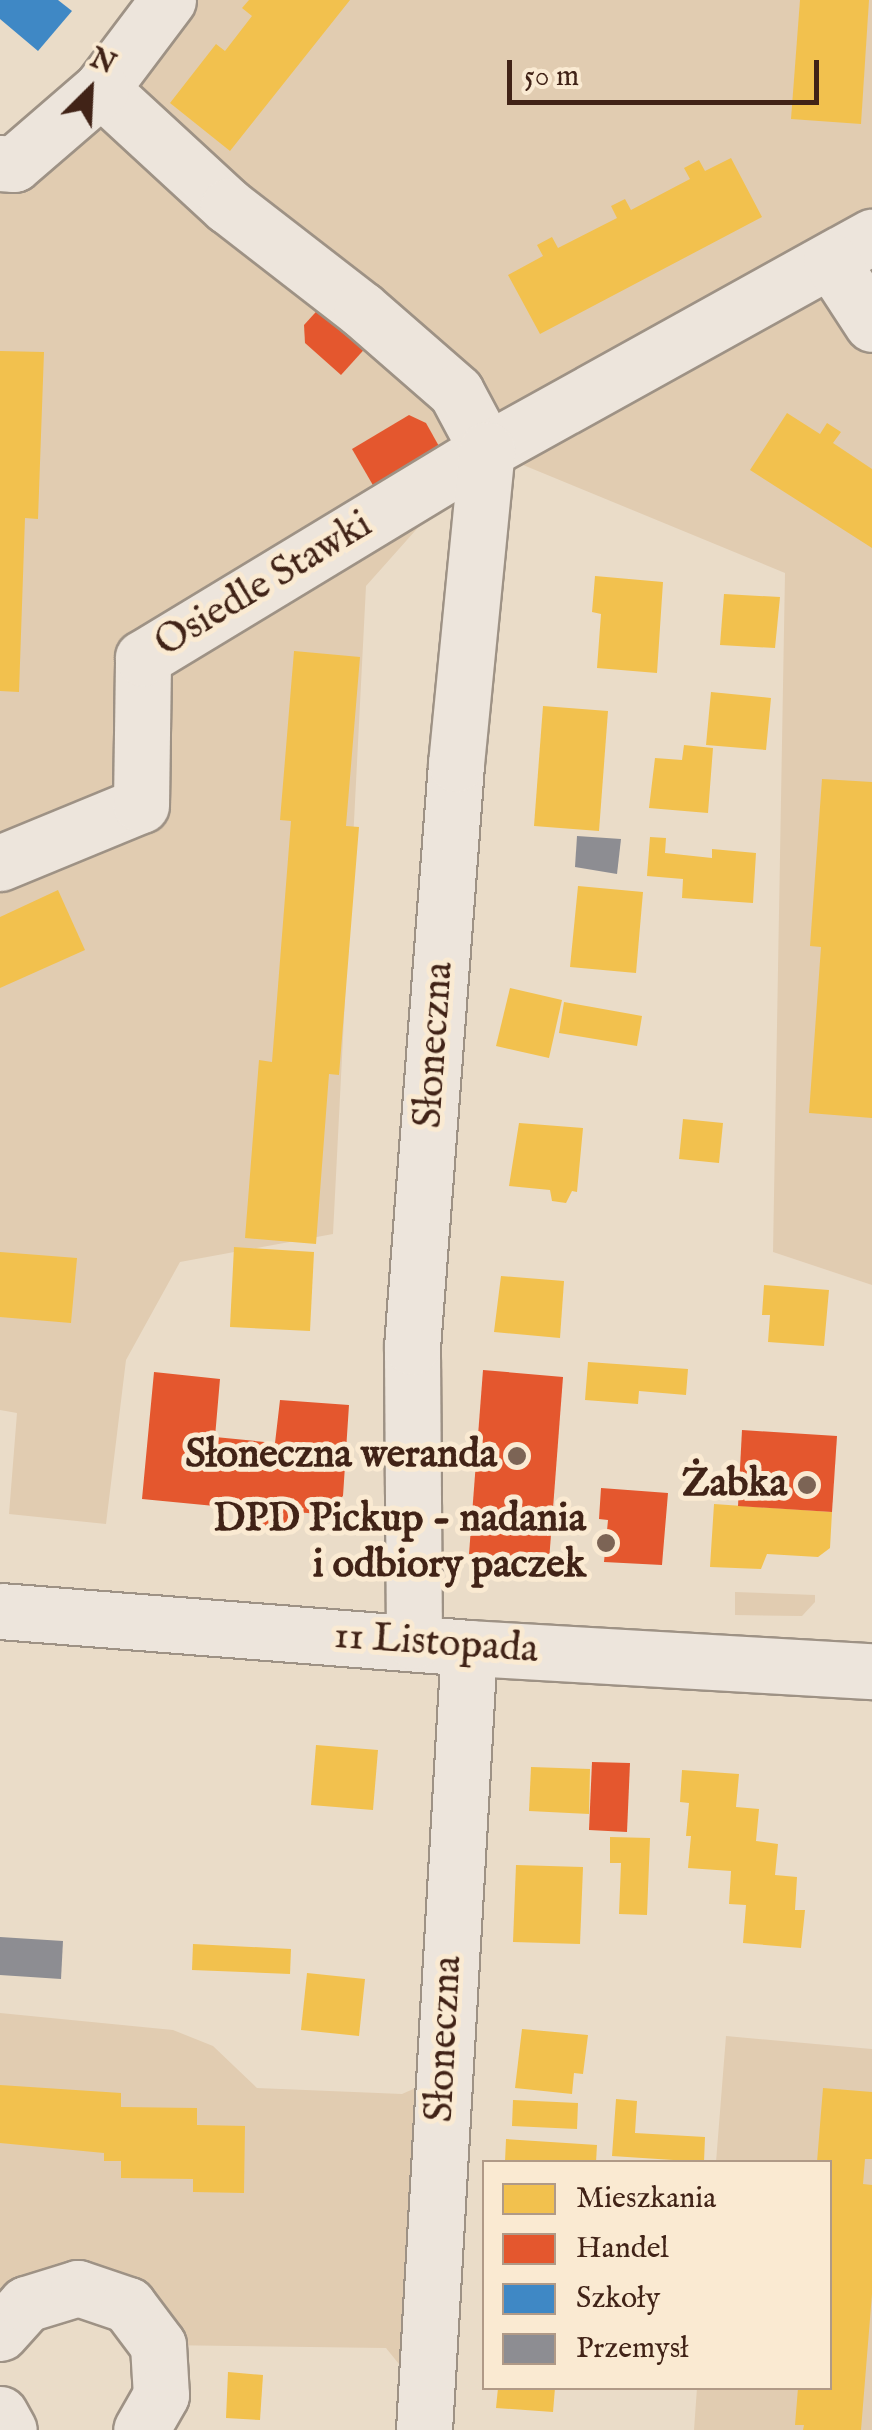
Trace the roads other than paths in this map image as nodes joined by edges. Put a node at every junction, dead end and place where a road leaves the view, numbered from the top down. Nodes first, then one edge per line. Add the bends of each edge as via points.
1 (168, 0) edge
2 (102, 90) junction
3 (0, 163) edge
4 (851, 249) edge
5 (872, 324) edge
6 (487, 450) junction
7 (0, 862) edge
8 (0, 1611) edge
9 (414, 1641) junction
10 (470, 1648) junction
11 (872, 1671) edge
12 (0, 2333) edge
13 (0, 2414) edge
14 (10, 2430) edge
15 (141, 2430) edge
16 (424, 2430) edge

1 - 2 street
2 - 3 street via 14,164
2 - 6 street via 228,206 361,308 456,392
4 - 5 street, Osiedle Stawki
4 - 6 street, Osiedle Stawki
6 - 7 street, Osiedle Stawki via 143,658 141,805
6 - 9 street, Słoneczna via 412,1347
8 - 9 street, 11 Listopada
9 - 10 street, 11 Listopada
10 - 11 street, 11 Listopada
10 - 16 street, Słoneczna
12 - 15 street via 26,2304 78,2288 128,2305 158,2345 162,2394
13 - 14 street

